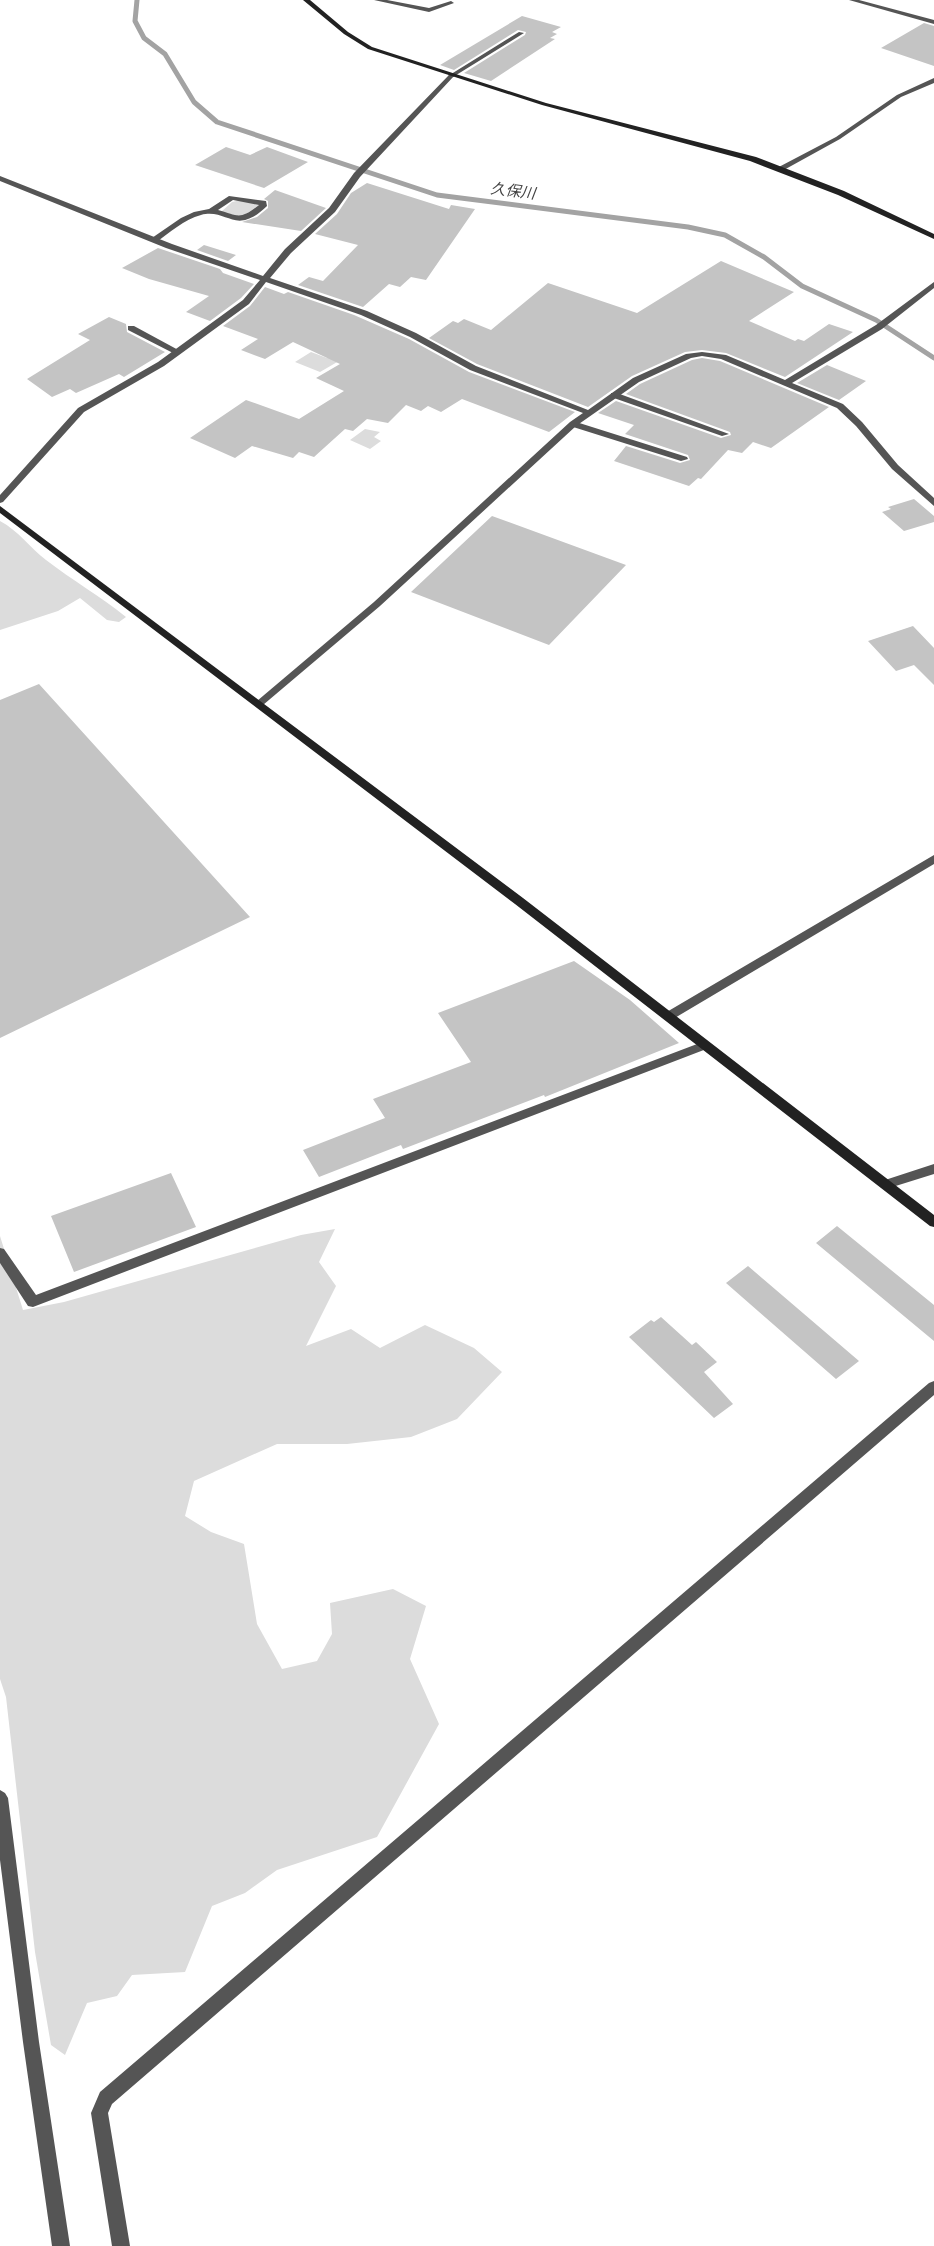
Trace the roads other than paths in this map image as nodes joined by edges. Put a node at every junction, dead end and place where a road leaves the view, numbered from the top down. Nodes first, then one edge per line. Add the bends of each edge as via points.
1 (306, 0) edge
2 (377, 0) edge
3 (852, 0) edge
4 (451, 3) dead end
5 (934, 22) edge
6 (521, 33) dead end
7 (451, 76) junction
8 (934, 80) edge
9 (779, 169) junction
10 (0, 178) edge
11 (210, 212) junction
12 (934, 237) edge
13 (153, 240) junction
14 (266, 279) junction
15 (934, 284) edge
16 (131, 328) dead end
17 (178, 352) junction
18 (787, 382) junction
19 (614, 394) junction
20 (587, 412) junction
21 (573, 424) junction
22 (725, 434) dead end
23 (684, 459) dead end
24 (0, 500) edge
25 (934, 503) edge
26 (0, 508) edge
27 (260, 704) junction
28 (934, 860) edge
29 (669, 1016) junction
30 (705, 1045) junction
31 (934, 1169) edge
32 (886, 1184) junction
33 (934, 1222) edge
34 (0, 1253) edge
35 (934, 1388) edge
36 (0, 1798) edge
37 (61, 2246) edge
38 (121, 2246) edge

1 - 7 street via 370,48
2 - 4 street via 429,10
3 - 5 street
6 - 7 street
7 - 9 street via 603,122 732,152
7 - 14 street
8 - 9 street via 899,96 837,138
9 - 12 street
10 - 13 street
11 - 11 street via 238,220 251,215 263,203 232,198
11 - 13 street via 198,213
13 - 14 street
14 - 17 street via 246,302
14 - 20 street via 364,313 473,368
15 - 18 street via 879,327
16 - 17 street
17 - 24 street via 81,410
18 - 19 street via 723,357 702,354 636,380
18 - 25 street via 848,413 895,467
19 - 20 street
19 - 22 street
20 - 21 street
21 - 23 street
21 - 27 street via 377,604
26 - 27 street
27 - 29 street
28 - 29 street
29 - 30 street
30 - 32 street
30 - 34 street via 33,1302
31 - 32 street
32 - 33 street
35 - 38 street via 106,2098 99,2114
36 - 37 street

